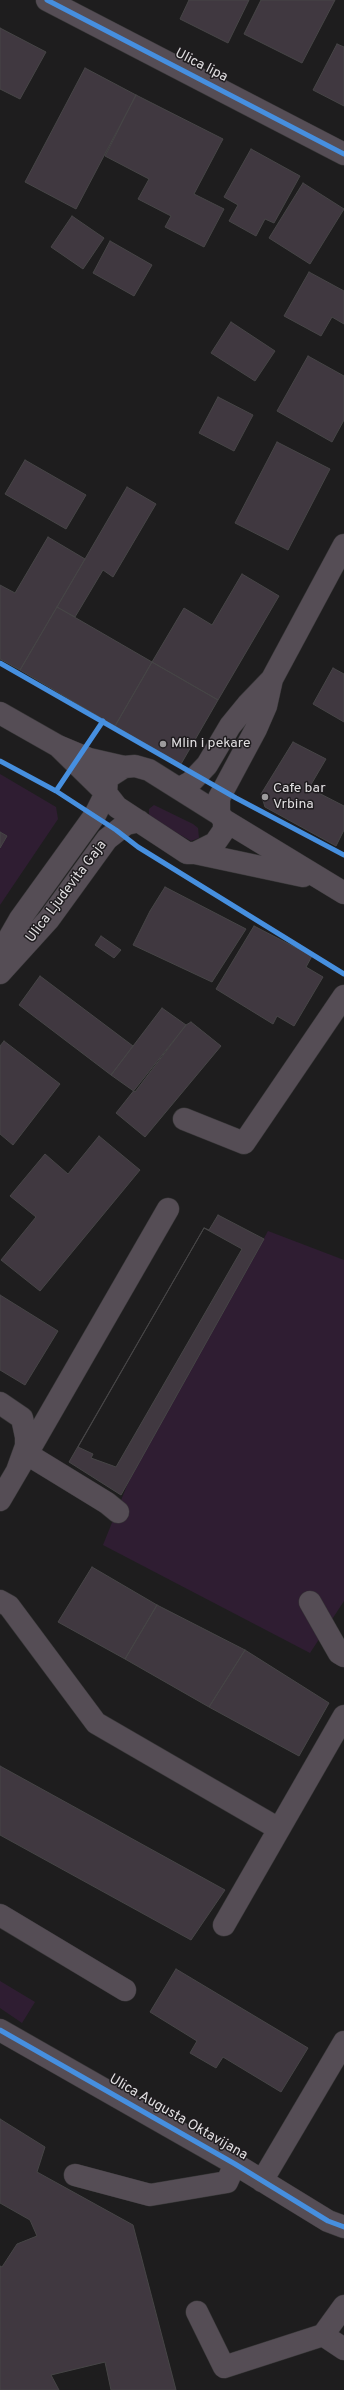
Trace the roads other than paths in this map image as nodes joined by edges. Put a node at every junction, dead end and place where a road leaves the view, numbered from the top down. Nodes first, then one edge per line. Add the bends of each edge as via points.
1 (47, 0) edge
2 (344, 154) edge
3 (344, 545) edge
4 (272, 679) junction
5 (0, 713) edge
6 (58, 746) junction
7 (124, 767) junction
8 (180, 788) junction
9 (106, 793) junction
10 (221, 817) junction
11 (139, 821) junction
12 (195, 853) junction
13 (320, 880) junction
14 (344, 894) edge
15 (0, 954) edge
16 (0, 973) edge
17 (344, 996) edge
18 (184, 1119) dead end
19 (168, 1209) dead end
20 (0, 1403) edge
21 (22, 1463) junction
22 (0, 1500) edge
23 (118, 1512) dead end
24 (0, 1602) edge
25 (310, 1602) dead end
26 (344, 1656) edge
27 (344, 1716) edge
28 (279, 1829) junction
29 (1, 1917) edge
30 (224, 1925) dead end
31 (125, 1990) dead end
32 (1, 2033) edge
33 (344, 2042) edge
34 (235, 2164) junction
35 (76, 2175) dead end
36 (262, 2181) junction
37 (344, 2228) edge
38 (344, 2306) edge
39 (197, 2312) dead end
40 (323, 2335) junction
41 (344, 2349) edge

1 - 2 street, Ulica lipa
3 - 4 street
4 - 8 street via 230,726 207,765
4 - 10 street via 266,706 256,729 219,798
5 - 6 street
6 - 7 street via 89,758
6 - 9 street
7 - 8 street via 135,766 149,770
7 - 9 street, Ulica Ljudevita Gaja via 107,778
8 - 10 street
9 - 11 street via 117,807
9 - 15 street, Ulica Ljudevita Gaja via 95,815 20,919
10 - 12 street via 224,830 215,843
10 - 13 street
11 - 12 street via 177,848 186,853
11 - 16 street, Ulica Ljudevita Gaja via 126,824 107,839 49,919
12 - 13 street
13 - 14 street
17 - 18 street via 244,1143
19 - 21 street
20 - 21 street via 22,1418 25,1425 26,1446
21 - 22 street
21 - 23 street via 106,1503
24 - 28 street via 9,1606 96,1723
25 - 26 street via 339,1653
27 - 28 street
28 - 30 street
29 - 31 street
32 - 34 street, Ulica Augusta Oktavijana
33 - 36 street
34 - 35 street via 227,2182 150,2195
34 - 36 street, Ulica Augusta Oktavijana
36 - 37 street, Ulica Augusta Oktavijana
38 - 40 street
39 - 40 street via 224,2367
40 - 41 street

